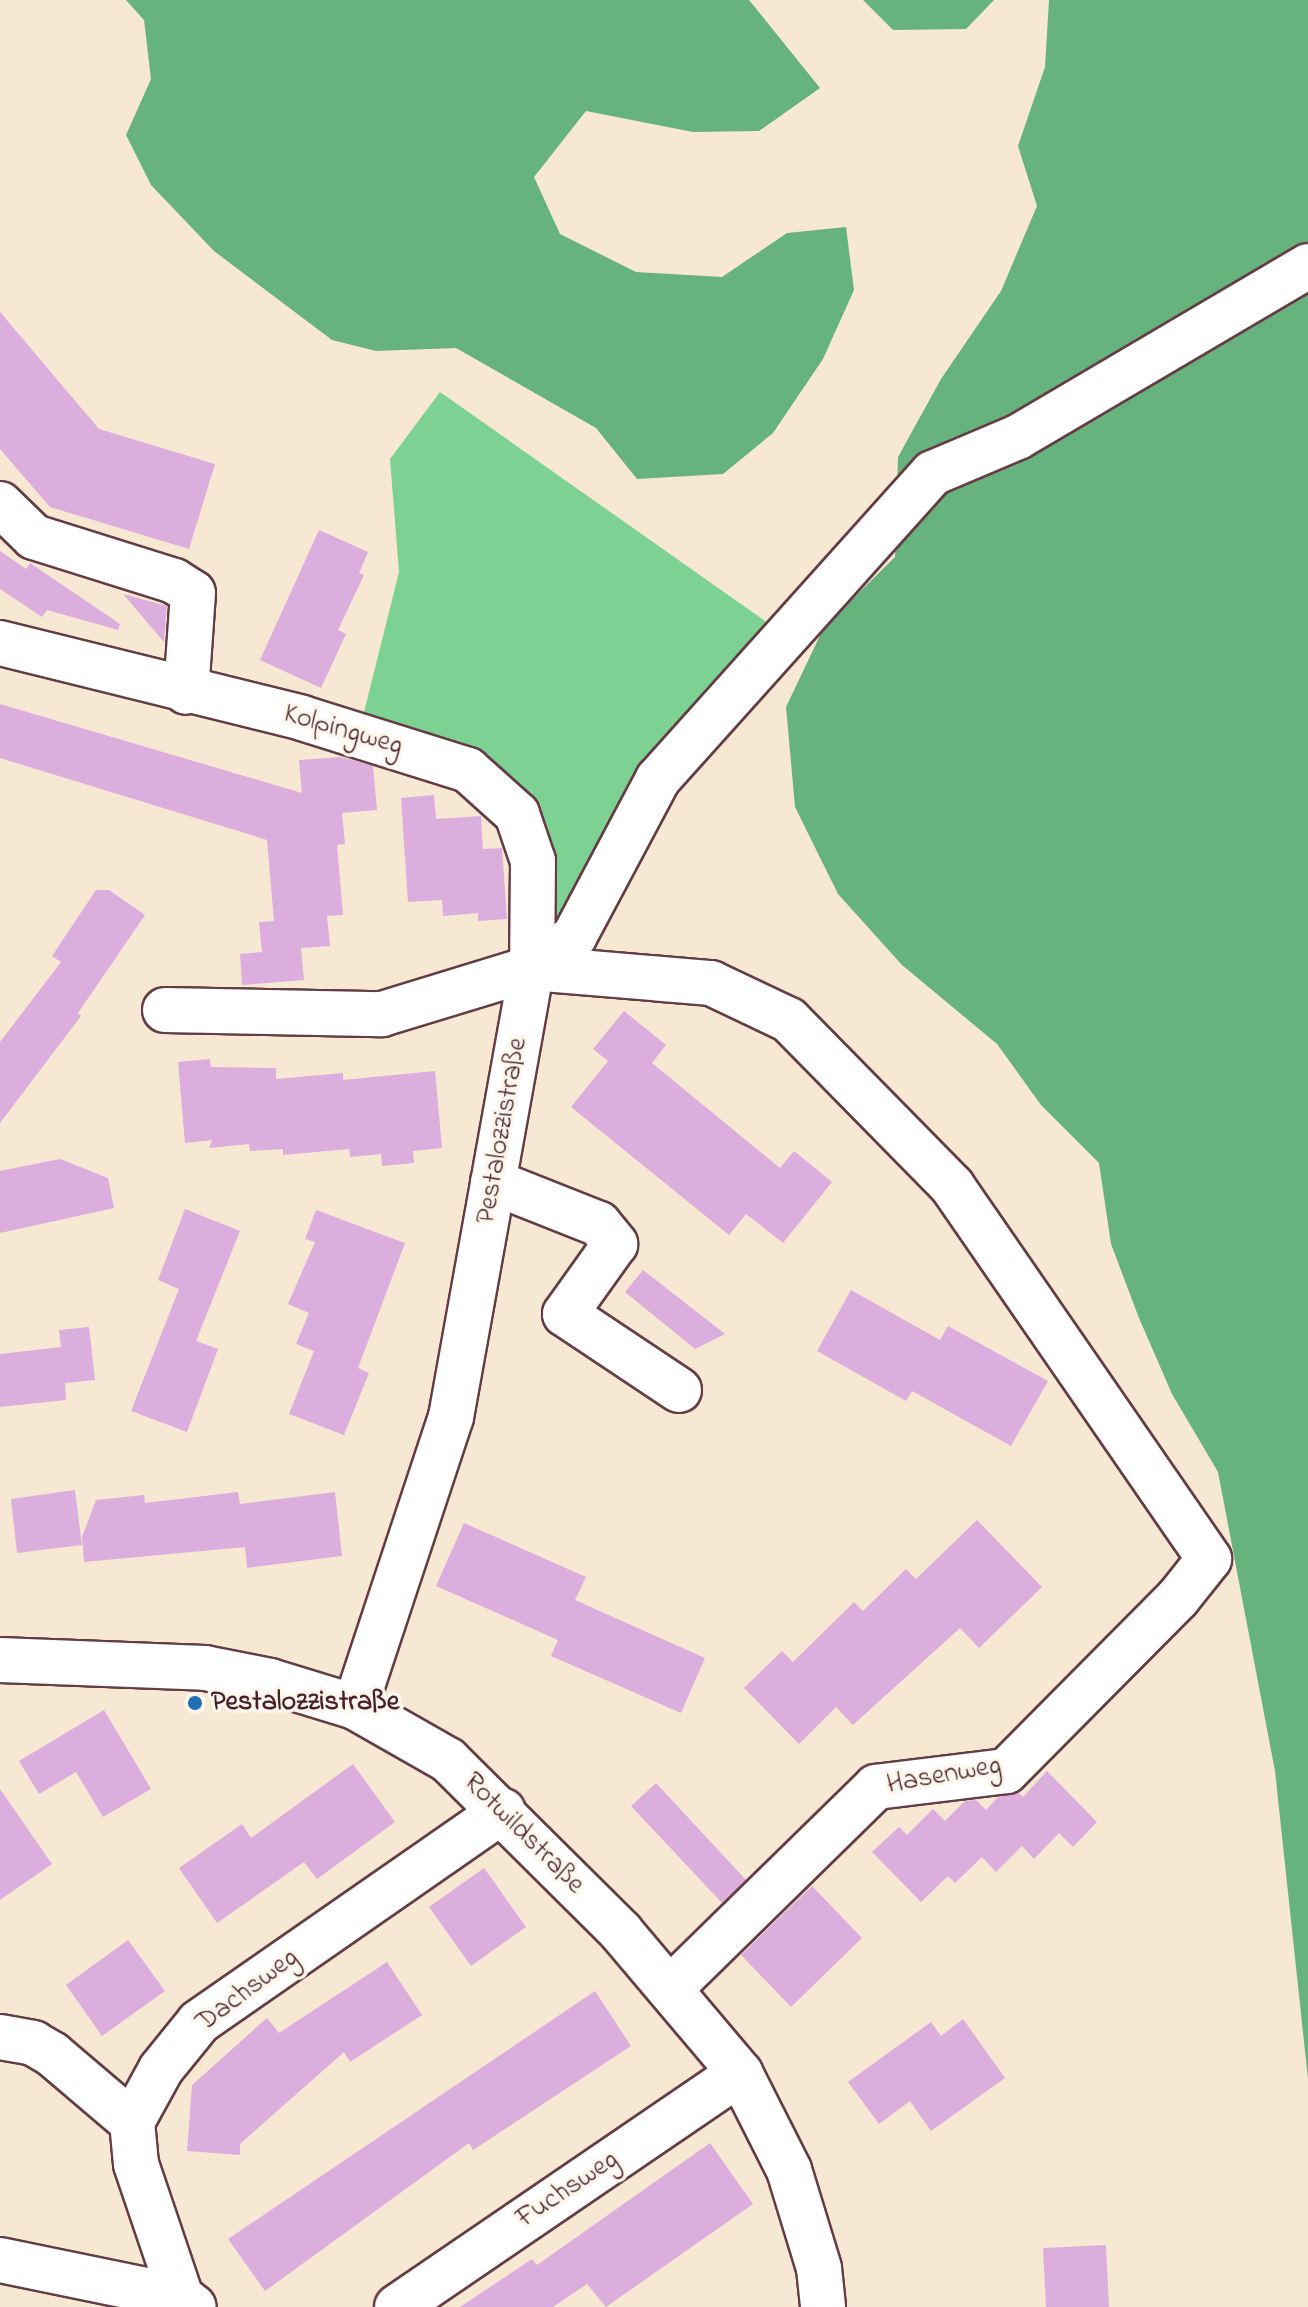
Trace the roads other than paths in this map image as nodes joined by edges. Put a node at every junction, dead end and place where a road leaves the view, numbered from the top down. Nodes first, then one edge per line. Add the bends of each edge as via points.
1 (1308, 266) edge
2 (0, 504) edge
3 (0, 643) edge
4 (186, 692) junction
5 (532, 968) junction
6 (165, 1010) dead end
7 (493, 1182) junction
8 (679, 1390) dead end
9 (0, 1660) edge
10 (355, 1707) junction
11 (503, 1811) junction
12 (672, 1987) junction
13 (0, 2037) edge
14 (740, 2073) junction
15 (132, 2122) junction
16 (0, 2260) edge
17 (188, 2302) edge
18 (397, 2307) edge
19 (823, 2307) edge

1 - 5 street via 1018,437 933,473 658,779 574,937
2 - 4 street via 34,537 174,581 193,593
3 - 4 street, Kolpingweg
4 - 5 street, Kolpingweg via 432,756 490,785 517,814 533,861
5 - 6 street via 382,1014
5 - 7 street, Pestalozzistraße
5 - 12 street, Hasenweg via 711,983 789,1020 952,1186 1209,1559 1178,1598 1006,1771 876,1787
7 - 8 street via 599,1224 615,1244 565,1314
7 - 10 street, Pestalozzistraße via 451,1417
9 - 10 street, Rotwildstraße via 205,1668 308,1689
10 - 11 street, Rotwildstraße via 448,1760
11 - 12 street, Rotwildstraße
11 - 15 street, Dachsweg via 199,2022 161,2069
12 - 14 street, Rotwildstraße
13 - 15 street via 33,2043 52,2054
14 - 18 street, Fuchsweg
14 - 19 street, Rotwildstraße via 789,2170 819,2268
15 - 17 street via 136,2164
16 - 17 street

